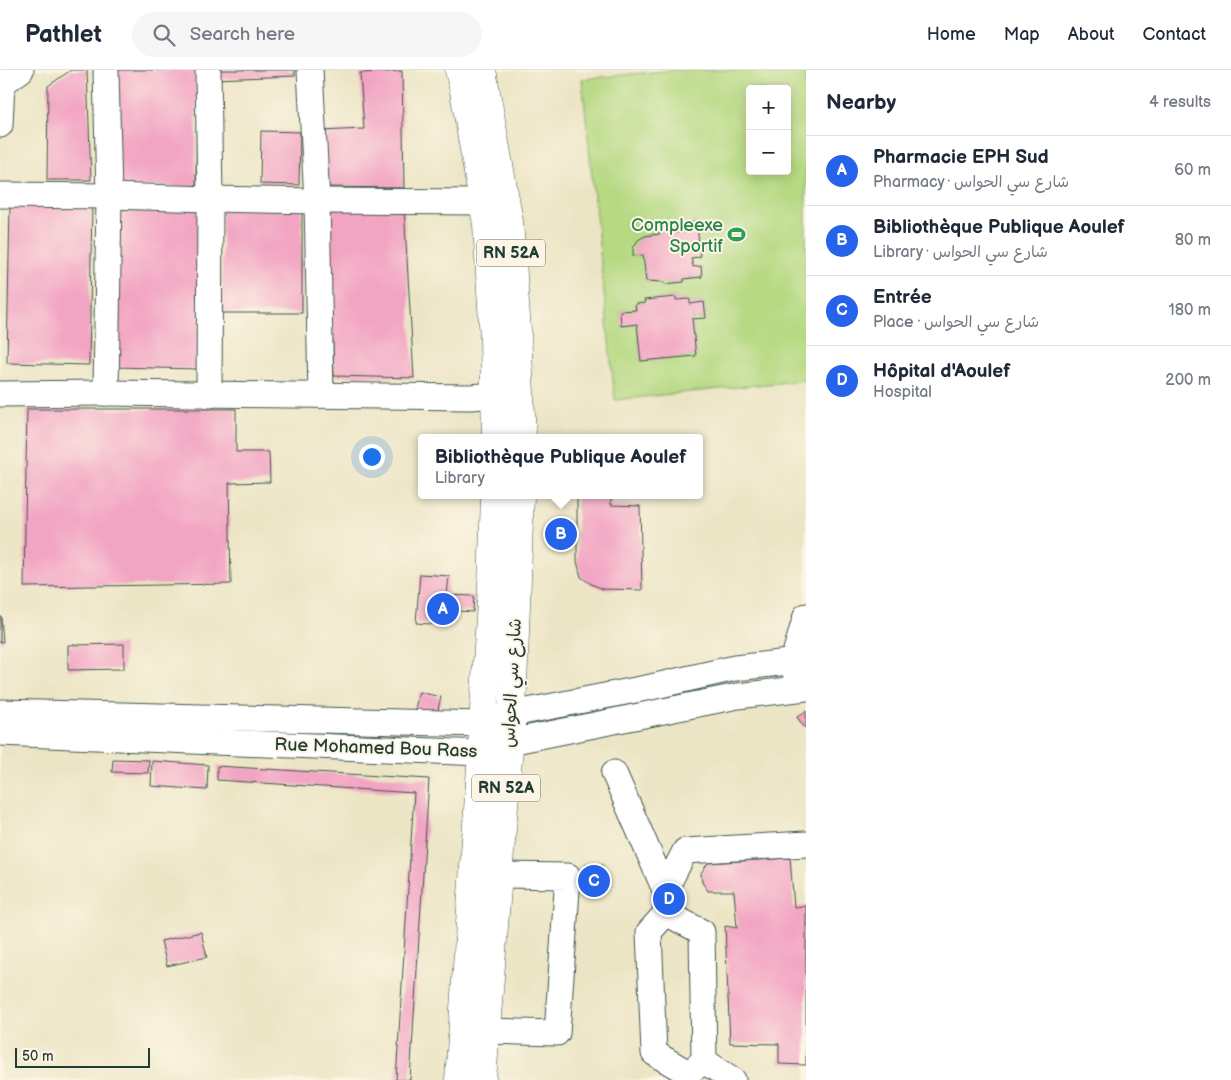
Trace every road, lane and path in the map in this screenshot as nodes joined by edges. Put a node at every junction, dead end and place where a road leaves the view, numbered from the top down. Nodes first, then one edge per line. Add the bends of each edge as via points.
1 (106, 70) edge
2 (208, 70) edge
3 (310, 70) edge
4 (459, 70) edge
5 (482, 70) edge
6 (8, 79) edge
7 (0, 125) edge
8 (0, 195) edge
9 (109, 196) junction
10 (210, 199) junction
11 (317, 201) junction
12 (483, 202) junction
13 (0, 394) edge
14 (106, 394) junction
15 (209, 395) junction
16 (321, 395) junction
17 (496, 395) junction
18 (496, 434) edge
19 (522, 434) edge
20 (495, 499) edge
21 (520, 499) edge
22 (806, 616) edge
23 (800, 660) edge
24 (803, 692) edge
25 (0, 712) edge
26 (512, 714) junction
27 (483, 724) junction
28 (0, 733) edge
29 (510, 742) junction
30 (482, 753) junction
31 (614, 773) dead end
32 (806, 844) edge
33 (498, 875) junction
34 (666, 902) junction
35 (486, 1031) junction
36 (704, 1061) junction
37 (459, 1080) edge
38 (482, 1080) edge
39 (733, 1080) edge

1 - 9 street
2 - 10 street
3 - 11 street
4 - 12 main road, RN 52A
5 - 19 main road, RN 52A via 509,220
6 - 7 street
8 - 9 street
9 - 10 street
9 - 14 street
10 - 11 street
10 - 15 street
11 - 12 street
11 - 16 street
12 - 17 main road, RN 52A via 488,224
13 - 14 street
14 - 15 street
15 - 16 street
16 - 17 street
17 - 18 main road, RN 52A
20 - 27 main road, شارع سي الحواس / RN 52A
21 - 26 main road, شارع سي الحواس / RN 52A
22 - 23 street
23 - 24 street
23 - 26 street, Rue Mohamed Bou Rass via 735,668
24 - 29 street, Rue Mohamed Bou Rass via 738,696
25 - 27 street, Rue Mohamed Bou Rass
26 - 27 street, Rue Mohamed Bou Rass
26 - 29 main road, شارع سي الحواس / RN 52A
27 - 30 main road, شارع سي الحواس / RN 52A
28 - 30 street, Rue Mohamed Bou Rass
29 - 30 street, Rue Mohamed Bou Rass
29 - 33 main road, شارع سي الحواس / RN 52A
30 - 37 main road, شارع سي الحواس / RN 52A
31 - 34 street
32 - 34 street via 685,851
33 - 35 main road, شارع سي الحواس / RN 52A
33 - 35 street via 568,876 556,1033
34 - 36 street via 702,932
34 - 36 street via 649,932 654,1053 688,1073
35 - 38 main road, شارع سي الحواس / RN 52A
36 - 39 street

